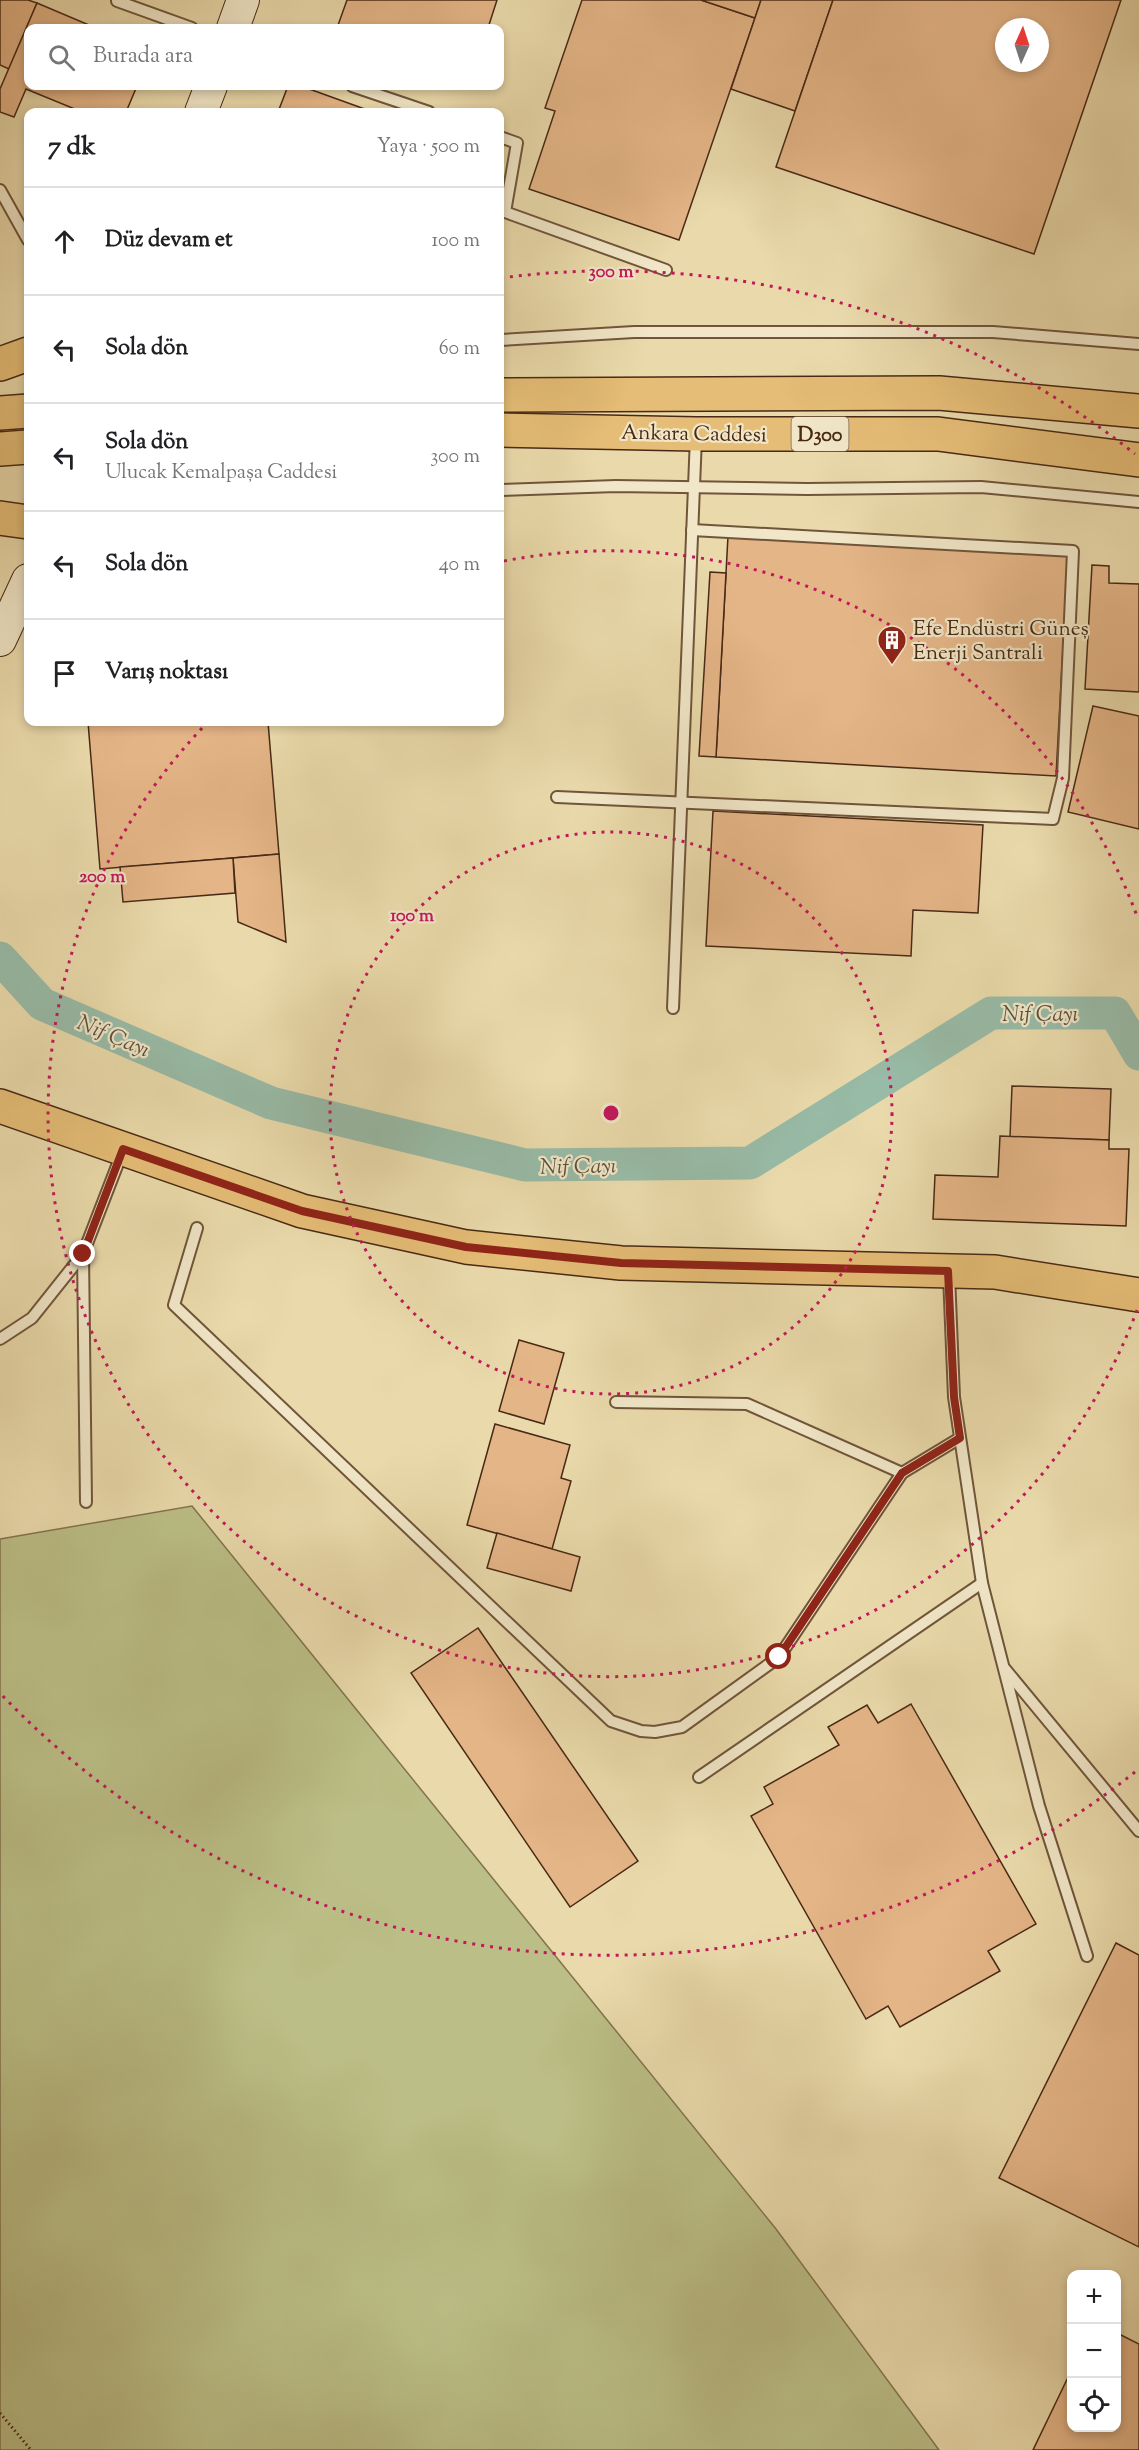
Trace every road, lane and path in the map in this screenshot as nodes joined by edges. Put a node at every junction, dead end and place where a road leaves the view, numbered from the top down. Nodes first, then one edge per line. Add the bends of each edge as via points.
1 (243, 0) edge
2 (117, 1) edge
3 (181, 24) edge
4 (234, 24) edge
5 (209, 90) edge
6 (364, 90) edge
7 (203, 108) edge
8 (417, 108) edge
9 (504, 138) edge
10 (0, 190) edge
11 (24, 233) edge
12 (666, 270) dead end
13 (504, 340) edge
14 (1139, 344) edge
15 (24, 355) edge
16 (0, 364) edge
17 (504, 381) edge
18 (504, 395) edge
19 (626, 395) junction
20 (24, 411) edge
21 (1139, 411) edge
22 (0, 413) edge
23 (504, 430) edge
24 (586, 432) junction
25 (696, 434) junction
26 (504, 439) edge
27 (24, 447) edge
28 (0, 449) edge
29 (1139, 460) edge
30 (694, 487) junction
31 (504, 490) edge
32 (1139, 502) edge
33 (0, 518) edge
34 (24, 521) edge
35 (692, 530) junction
36 (24, 589) edge
37 (0, 640) edge
38 (557, 797) dead end
39 (681, 803) junction
40 (673, 1008) dead end
41 (0, 1106) edge
42 (123, 1149) junction
43 (197, 1228) dead end
44 (83, 1254) junction
45 (948, 1271) junction
46 (1139, 1294) edge
47 (0, 1339) edge
48 (616, 1402) dead end
49 (960, 1438) junction
50 (902, 1473) junction
51 (86, 1502) dead end
52 (982, 1583) junction
53 (1003, 1667) junction
54 (699, 1777) dead end
55 (1139, 1831) edge
56 (1087, 1956) dead end
57 (0, 2413) edge
58 (31, 2450) edge

1 - 4 street
2 - 3 lane
5 - 7 street
6 - 8 lane
9 - 12 lane via 517,143 505,212
10 - 11 lane
13 - 14 lane via 634,332 993,332
15 - 16 main road
17 - 19 main road
18 - 19 main road, Ankara Caddesi / D300
19 - 21 main road, Ankara Caddesi / D300 via 939,393
20 - 22 main road
23 - 24 main road, Ankara Caddesi / D300
24 - 25 main road, Ankara Caddesi / D300
24 - 26 main road
25 - 29 main road, Ankara Caddesi / D300 via 938,434
25 - 30 lane
27 - 28 main road
30 - 31 lane
30 - 32 lane via 981,487
30 - 35 lane
33 - 34 main road
35 - 39 lane
35 - 39 lane via 1073,551 1063,778 1053,819
36 - 37 street
38 - 39 lane
39 - 40 lane
41 - 42 main road
42 - 44 lane
42 - 45 main road via 302,1211 466,1247 621,1263
43 - 50 lane via 174,1305 611,1721 626,1727 655,1732 682,1727 779,1657
44 - 47 lane via 32,1318
44 - 51 lane
45 - 46 main road via 995,1272
45 - 49 lane via 954,1397
48 - 50 lane via 747,1404
49 - 50 lane
49 - 52 lane
52 - 53 lane
52 - 54 lane
53 - 55 lane
53 - 56 lane via 1039,1806
57 - 58 path

